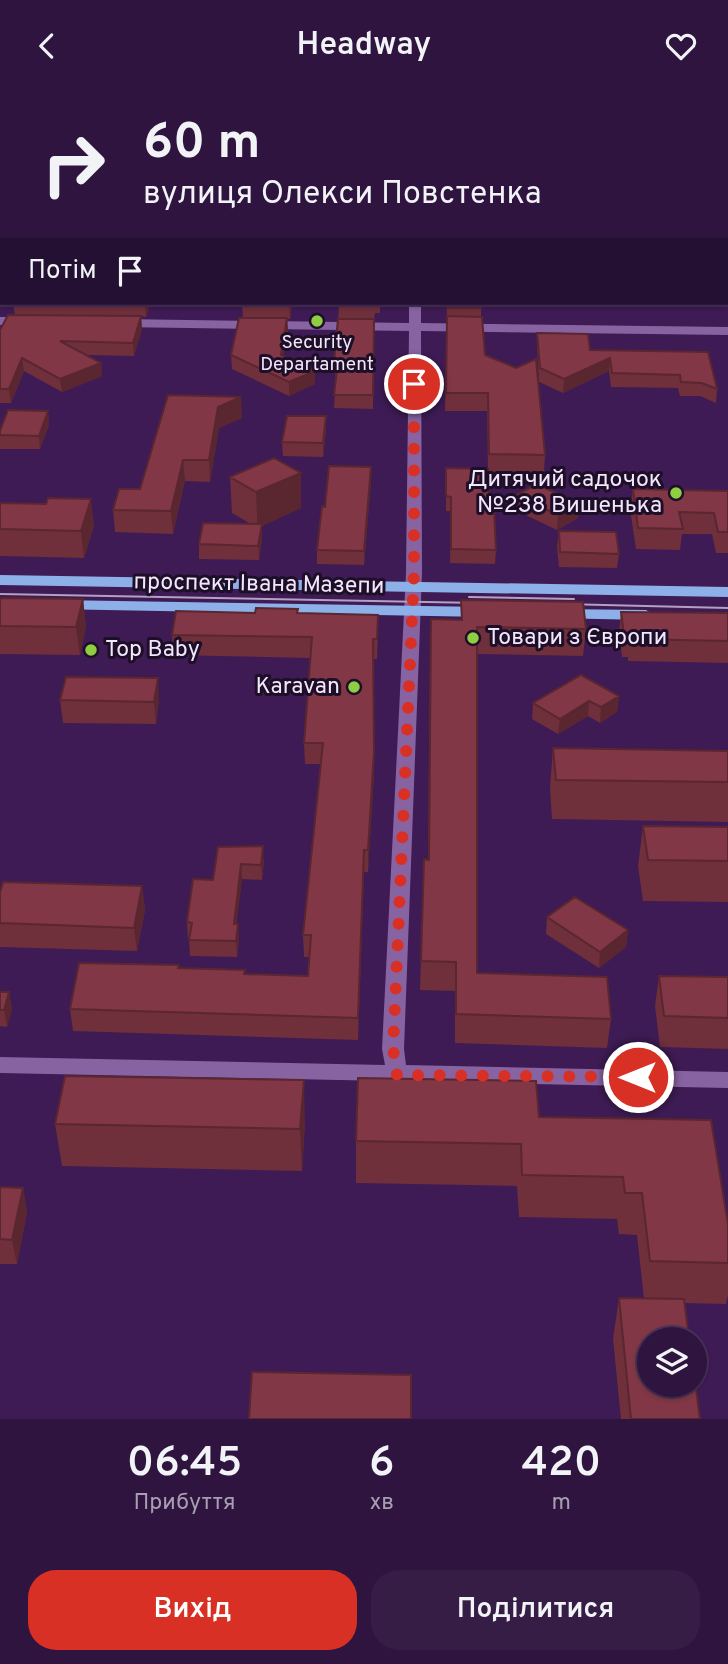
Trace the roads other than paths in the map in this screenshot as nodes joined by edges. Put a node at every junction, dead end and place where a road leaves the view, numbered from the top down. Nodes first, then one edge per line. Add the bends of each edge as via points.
1 (415, 305) edge
2 (0, 321) edge
3 (39, 322) edge
4 (104, 323) edge
5 (415, 327) junction
6 (728, 331) edge
7 (0, 580) edge
8 (412, 586) junction
9 (728, 592) edge
10 (41, 605) edge
11 (410, 610) junction
12 (497, 613) edge
13 (539, 613) edge
14 (661, 616) edge
15 (0, 1065) edge
16 (397, 1075) junction
17 (728, 1080) edge

1 - 5 street
2 - 3 street
4 - 5 street
5 - 6 street
5 - 8 street
7 - 8 highway, проспект Івана Мазепи
8 - 9 highway, проспект Івана Мазепи
8 - 11 street
10 - 11 highway, проспект Івана Мазепи
11 - 12 highway, проспект Івана Мазепи
11 - 16 street via 393,1049
13 - 14 highway
15 - 16 street
16 - 17 street

